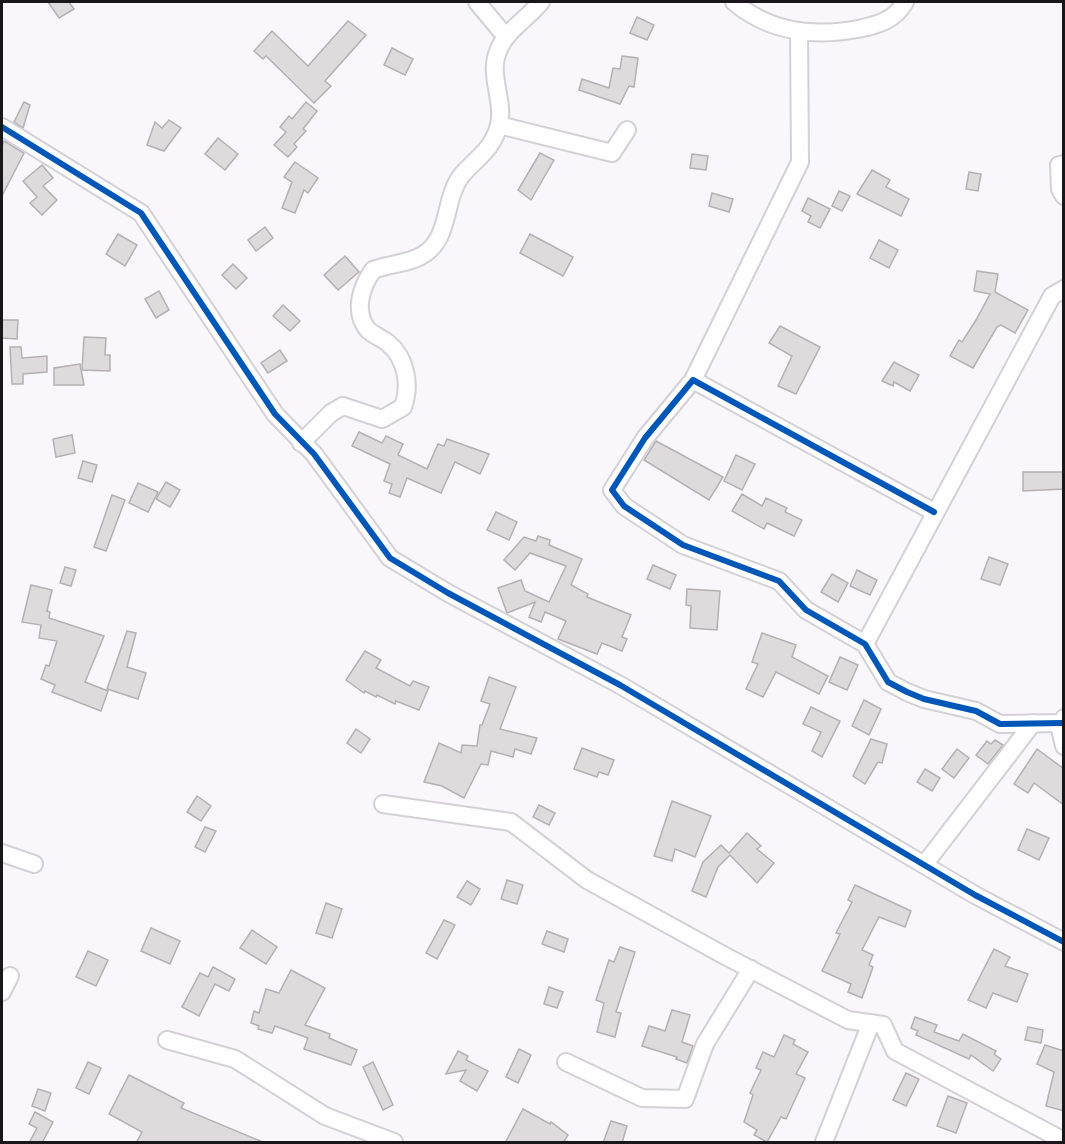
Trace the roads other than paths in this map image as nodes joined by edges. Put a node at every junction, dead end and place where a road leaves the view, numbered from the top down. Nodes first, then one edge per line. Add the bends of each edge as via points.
1 (477, 2) edge
2 (541, 2) edge
3 (734, 2) edge
4 (905, 2) edge
5 (799, 31) junction
6 (506, 37) junction
7 (499, 125) junction
8 (2, 127) edge
9 (627, 130) dead end
10 (1064, 164) edge
11 (1064, 196) edge
12 (1064, 289) edge
13 (693, 380) junction
14 (301, 443) junction
15 (934, 512) junction
16 (865, 644) junction
17 (1063, 720) edge
18 (1033, 723) junction
19 (1064, 746) edge
20 (383, 804) dead end
21 (2, 853) edge
22 (34, 864) dead end
23 (924, 865) junction
24 (1064, 942) edge
25 (751, 969) junction
26 (10, 976) dead end
27 (2, 992) edge
28 (871, 1023) junction
29 (167, 1040) dead end
30 (566, 1062) dead end
31 (1064, 1141) edge
32 (394, 1143) edge
33 (824, 1143) edge

1 - 6 street
2 - 6 street
3 - 5 street via 749,14
4 - 5 street via 894,16 876,26 822,34
5 - 13 street via 800,162
6 - 7 street via 495,61
7 - 9 street via 612,153
7 - 14 street via 491,144 456,186 441,235 433,245 422,256 373,270 361,291 361,312 369,330 399,355 404,366 407,397 403,406 382,419 343,406 331,412
8 - 14 street via 141,213 275,414
10 - 11 street via 1059,165 1058,171
12 - 15 street via 1052,296
13 - 15 street
13 - 16 street via 645,438 612,490 624,506 649,525 683,545 779,581 806,610
14 - 23 street via 314,454 390,558 620,685
15 - 16 street
16 - 18 street via 888,682 907,692 975,711 1000,724
17 - 18 street
17 - 19 street via 1060,739
18 - 23 street
20 - 25 street via 511,822 587,880
21 - 22 street
23 - 24 street
25 - 28 street via 848,1020
25 - 30 street via 705,1044 686,1099 642,1098
26 - 27 street
28 - 31 street via 883,1025 895,1051
28 - 33 street
29 - 32 street via 236,1059 325,1116

